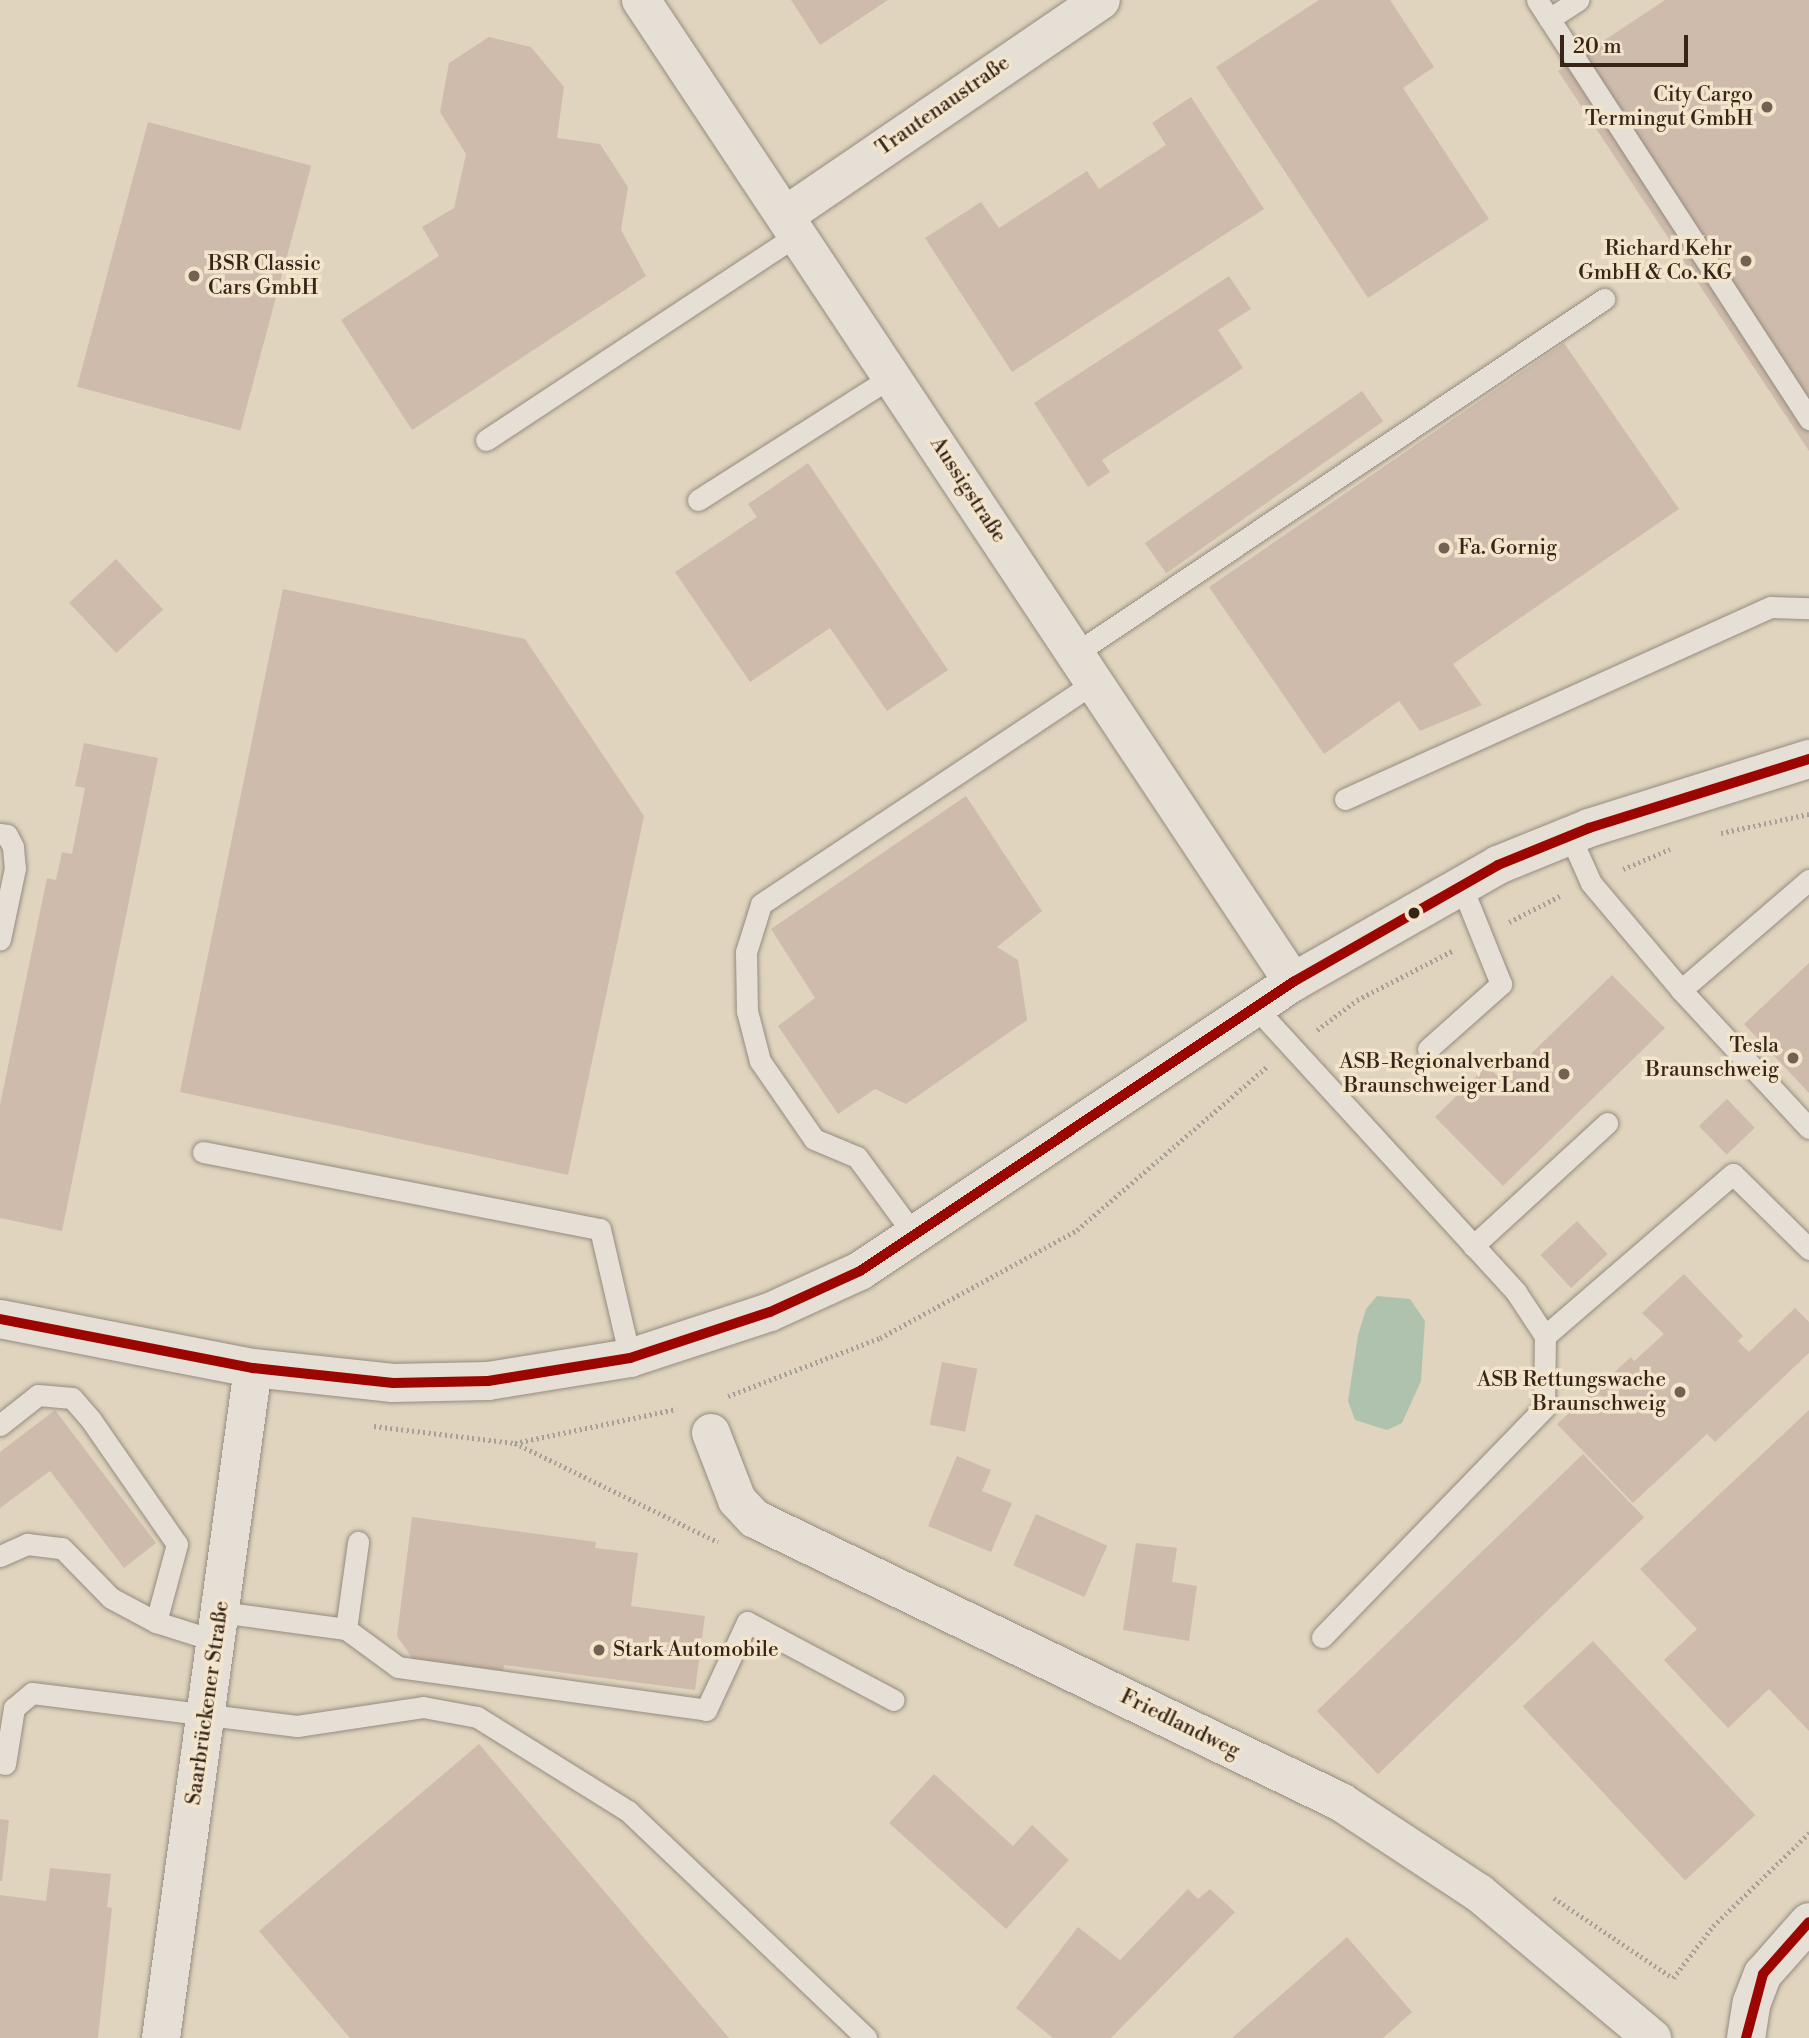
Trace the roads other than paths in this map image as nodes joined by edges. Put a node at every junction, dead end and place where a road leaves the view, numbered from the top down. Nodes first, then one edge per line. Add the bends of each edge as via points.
1 (641, 0) edge
2 (1101, 0) edge
3 (1537, 0) edge
4 (1578, 0) edge
5 (1549, 19) junction
6 (792, 224) junction
7 (1604, 299) dead end
8 (893, 376) junction
9 (1809, 419) edge
10 (486, 440) dead end
11 (698, 500) dead end
12 (1809, 608) edge
13 (1085, 667) junction
14 (1809, 759) edge
15 (1345, 799) dead end
16 (0, 834) edge
17 (1570, 836) junction
18 (1809, 880) edge
19 (1461, 885) junction
20 (0, 939) edge
21 (1293, 982) junction
22 (1681, 990) junction
23 (1256, 1008) junction
24 (1428, 1049) dead end
25 (1607, 1124) dead end
26 (1809, 1128) edge
27 (203, 1152) dead end
28 (915, 1236) junction
29 (1473, 1245) junction
30 (1809, 1249) edge
31 (0, 1319) edge
32 (1545, 1336) junction
33 (630, 1358) junction
34 (253, 1368) junction
35 (0, 1425) edge
36 (711, 1433) dead end
37 (358, 1542) dead end
38 (0, 1556) edge
39 (156, 1622) junction
40 (218, 1627) junction
41 (346, 1629) junction
42 (1322, 1637) dead end
43 (894, 1700) dead end
44 (206, 1712) junction
45 (5, 1764) dead end
46 (1809, 1922) edge
47 (161, 2038) edge
48 (866, 2038) edge
49 (1652, 2038) edge
50 (1746, 2038) edge

1 - 6 street, Aussigstraße
2 - 6 street, Trautenaustraße
3 - 5 lane
4 - 5 lane
5 - 9 lane
6 - 8 street, Aussigstraße
6 - 10 lane
7 - 13 lane
8 - 11 lane
8 - 13 street, Aussigstraße
12 - 15 lane via 1771,607
13 - 21 street, Aussigstraße
13 - 28 lane via 761,904 746,952 747,1010 760,1061 814,1139 857,1157
14 - 17 street
16 - 20 lane via 7,835 13,847 15,868
17 - 19 street
17 - 22 lane via 1591,883
18 - 22 lane
19 - 21 street
19 - 24 lane via 1501,984
21 - 23 street
22 - 26 lane
23 - 28 street
23 - 29 lane
25 - 29 lane
27 - 33 lane via 600,1229
28 - 33 street via 860,1271 770,1312
29 - 32 lane via 1516,1292
30 - 32 lane via 1733,1174
31 - 34 street
32 - 42 lane via 1544,1408
33 - 34 street via 592,1368 488,1381 393,1383
34 - 40 street, Saarbrückener Straße
35 - 39 lane via 38,1395 72,1398 91,1419 177,1544
36 - 49 street, Friedlandweg via 737,1500 755,1519 1341,1802 1479,1893
37 - 41 lane
38 - 39 lane via 27,1544 62,1548 111,1598
39 - 40 lane
40 - 41 lane
40 - 44 street, Saarbrückener Straße
41 - 43 lane via 398,1667 706,1710 747,1622
44 - 45 lane via 32,1693 14,1708
44 - 47 street, Saarbrückener Straße
44 - 48 lane via 297,1726 423,1707 477,1717 628,1811
46 - 50 street via 1763,1974

